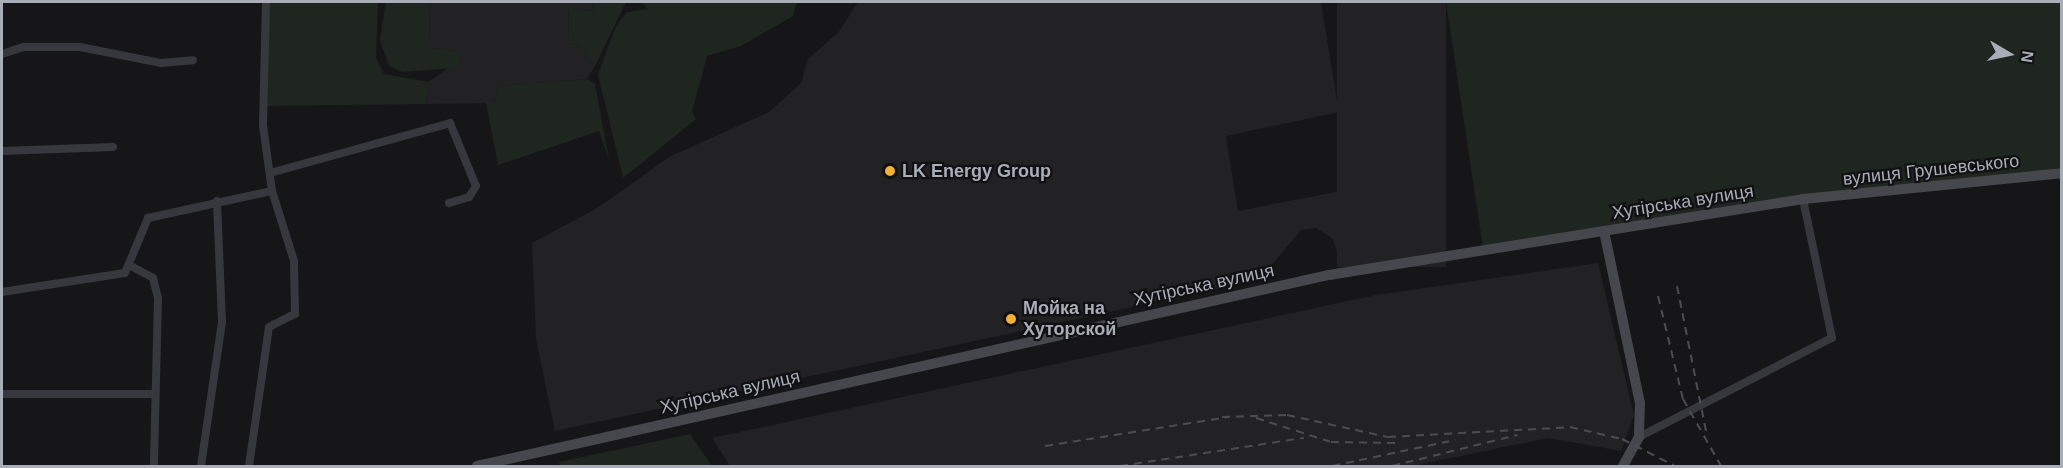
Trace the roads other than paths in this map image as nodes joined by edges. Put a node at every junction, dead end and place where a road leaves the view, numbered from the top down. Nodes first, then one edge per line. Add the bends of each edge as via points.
1 (266, 2) edge
2 (2, 54) edge
3 (193, 60) dead end
4 (113, 147) dead end
5 (2, 151) edge
6 (270, 173) junction
7 (2061, 173) edge
8 (272, 191) junction
9 (1803, 199) junction
10 (217, 201) junction
11 (449, 203) dead end
12 (1604, 231) junction
13 (129, 265) junction
14 (2, 292) edge
15 (2, 394) edge
16 (153, 394) junction
17 (1639, 437) junction
18 (154, 466) edge
19 (201, 466) edge
20 (249, 466) edge
21 (477, 466) edge
22 (1623, 466) edge

1 - 6 street via 263,125
2 - 3 street via 24,47 80,47 160,63
4 - 5 street
6 - 8 street
6 - 11 street via 450,123 476,186 469,197
7 - 9 main road, вулиця Грушевського
8 - 10 street
8 - 20 street via 294,261 296,314 269,327
9 - 12 main road, Хутірська вулиця
9 - 17 street via 1832,338
10 - 13 street via 148,218
10 - 19 street via 222,322
12 - 17 main road via 1640,403
12 - 21 main road, Хутірська вулиця via 1329,275
13 - 14 street via 125,273
13 - 16 street via 153,278 158,298
15 - 16 street
16 - 18 street
17 - 22 main road

